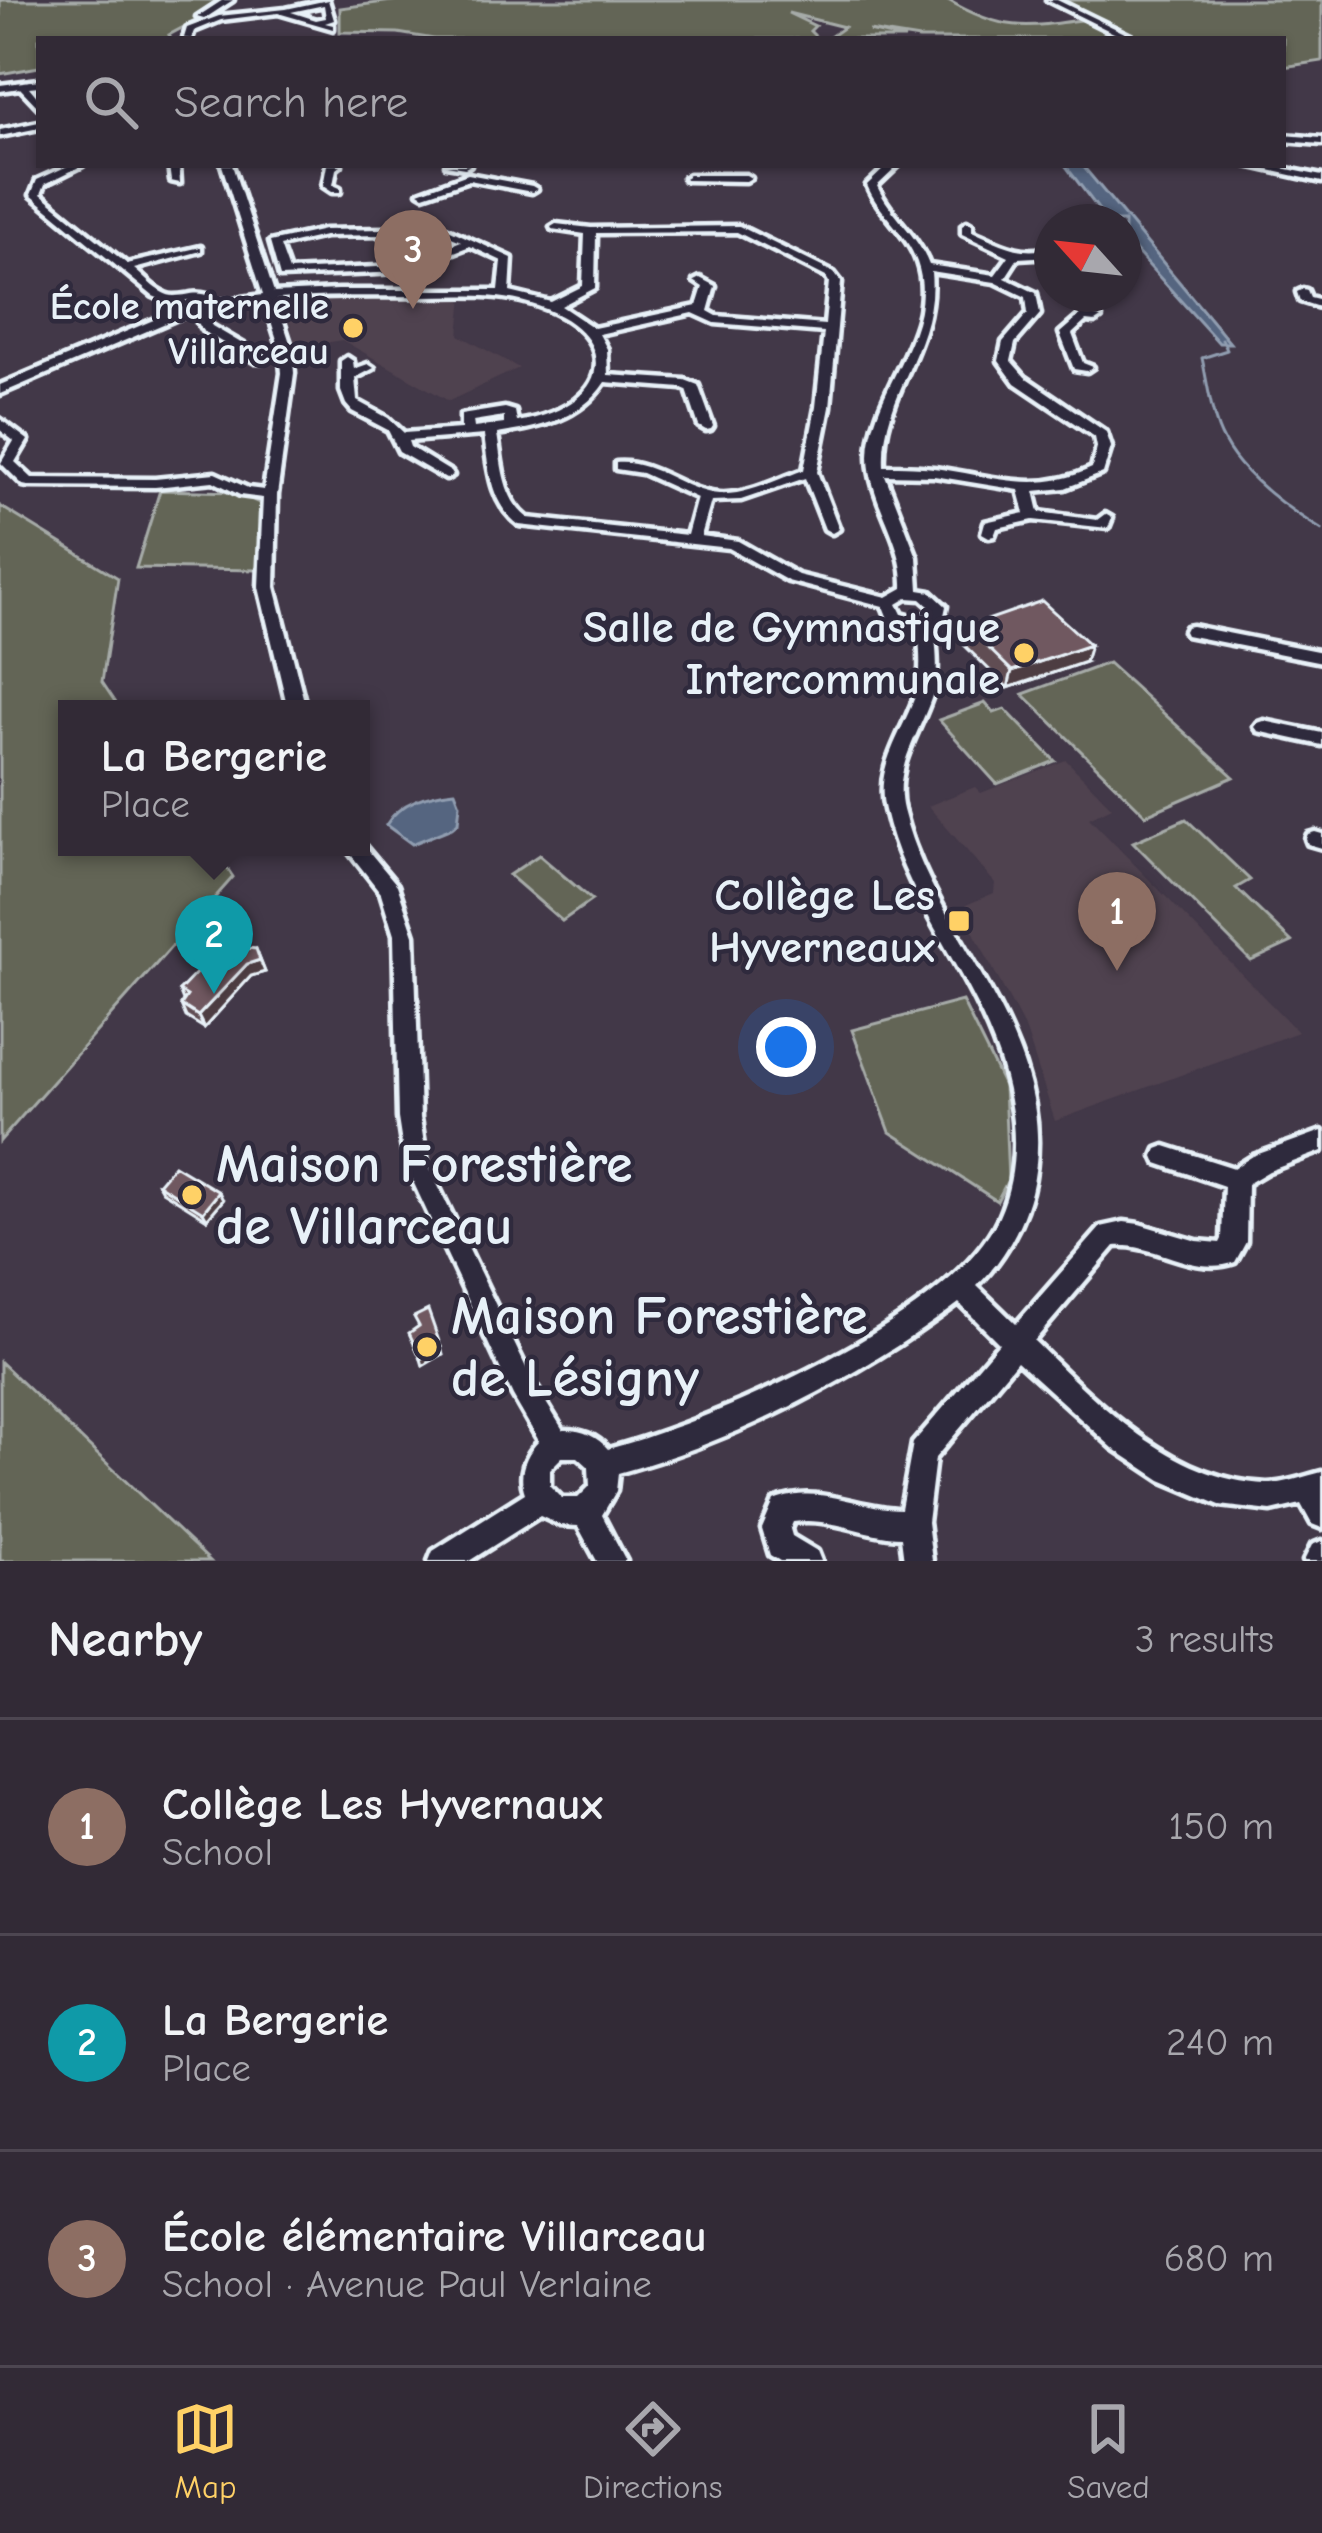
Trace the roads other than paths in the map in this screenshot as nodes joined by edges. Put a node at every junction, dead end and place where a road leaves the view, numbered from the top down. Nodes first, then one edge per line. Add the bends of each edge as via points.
1 (230, 0) edge
2 (1051, 0) edge
3 (323, 1) edge
4 (282, 12) junction
5 (196, 26) junction
6 (239, 26) dead end
7 (328, 27) edge
8 (176, 34) edge
9 (189, 36) edge
10 (1126, 36) edge
11 (36, 84) edge
12 (23, 86) junction
13 (0, 88) edge
14 (36, 102) edge
15 (36, 126) edge
16 (1286, 127) edge
17 (0, 133) edge
18 (1286, 138) edge
19 (1316, 140) edge
20 (71, 168) edge
21 (174, 168) edge
22 (228, 168) edge
23 (332, 168) edge
24 (890, 168) edge
25 (1267, 168) edge
26 (465, 169) edge
27 (746, 174) edge
28 (689, 178) dead end
29 (1322, 179) edge
30 (176, 181) dead end
31 (532, 189) dead end
32 (336, 190) dead end
33 (424, 191) dead end
34 (967, 225) dead end
35 (556, 227) dead end
36 (591, 231) junction
37 (469, 242) junction
38 (197, 249) dead end
39 (1034, 254) edge
40 (1015, 255) junction
41 (125, 268) junction
42 (925, 268) junction
43 (998, 279) junction
44 (700, 281) dead end
45 (1303, 292) dead end
46 (504, 293) junction
47 (268, 297) junction
48 (1322, 304) edge
49 (204, 305) junction
50 (177, 307) junction
51 (553, 307) junction
52 (702, 311) junction
53 (1095, 318) dead end
54 (1028, 323) junction
55 (830, 328) junction
56 (590, 332) junction
57 (1066, 333) junction
58 (259, 359) dead end
59 (1088, 367) dead end
60 (368, 368) dead end
61 (601, 378) junction
62 (0, 390) edge
63 (0, 423) edge
64 (706, 426) dead end
65 (511, 429) junction
66 (468, 432) junction
67 (490, 432) junction
68 (400, 437) junction
69 (621, 466) dead end
70 (876, 470) junction
71 (811, 472) junction
72 (446, 475) dead end
73 (1026, 489) junction
74 (270, 495) junction
75 (705, 496) junction
76 (1033, 516) junction
77 (1105, 518) dead end
78 (832, 529) dead end
79 (989, 533) dead end
80 (693, 539) junction
81 (911, 592) junction
82 (889, 603) junction
83 (916, 624) junction
84 (1192, 631) dead end
85 (1322, 657) edge
86 (294, 700) edge
87 (1264, 727) dead end
88 (1322, 739) edge
89 (362, 856) edge
90 (1322, 1141) edge
91 (1165, 1156) dead end
92 (1236, 1179) junction
93 (959, 1286) junction
94 (1016, 1341) junction
95 (557, 1445) junction
96 (602, 1464) junction
97 (1318, 1497) edge
98 (541, 1499) junction
99 (584, 1510) junction
100 (913, 1522) junction
101 (443, 1561) edge
102 (611, 1561) edge
103 (807, 1561) edge
104 (918, 1561) edge

1 - 8 street
2 - 10 street
3 - 4 street
3 - 7 street
4 - 5 street
4 - 7 street
5 - 6 street
5 - 9 street
11 - 12 street
12 - 13 street
12 - 14 street
15 - 17 street
16 - 19 street
18 - 19 street
20 - 41 street via 41,182 36,195
21 - 30 street
22 - 47 street
23 - 32 street via 328,186
24 - 42 street via 874,180 874,191
25 - 29 street
26 - 31 street
26 - 33 street
27 - 28 street
34 - 40 street via 966,232
35 - 36 street
36 - 51 street via 589,288
36 - 55 street via 739,229 830,275
37 - 37 street via 402,269 284,275 274,244 332,232 446,231
37 - 46 street via 508,260
38 - 41 street
39 - 40 street
40 - 43 street
41 - 50 street
42 - 43 street
42 - 70 street via 924,318 880,430
43 - 54 street via 1032,295 1037,304
44 - 52 street via 709,286
45 - 48 street
46 - 47 street
46 - 51 street
47 - 49 street
47 - 74 street via 288,373
49 - 50 street
49 - 58 street via 207,328
50 - 62 street
51 - 56 street
52 - 55 street via 715,320
52 - 56 street
53 - 57 street via 1083,317
54 - 57 street
54 - 73 street via 1006,350 1011,370 1100,435 1104,447 1098,470 1085,478
55 - 71 street
56 - 61 street via 601,348
57 - 59 street via 1078,366
60 - 68 street via 348,368 350,404
61 - 64 street via 685,384
61 - 65 street via 574,407
63 - 74 street via 21,440 8,464 28,482 215,477
65 - 66 street via 505,412 466,418
65 - 67 street
66 - 67 street
66 - 68 street
67 - 80 street via 503,500 524,522
68 - 72 street via 404,449
69 - 75 street via 641,465
70 - 73 street
70 - 81 street via 912,553
71 - 75 street via 724,499
71 - 78 street
73 - 76 street
74 - 86 street via 269,610
75 - 80 street
76 - 77 street via 1103,525
76 - 79 street via 990,525
80 - 82 street via 733,544 773,571
81 - 82 street
81 - 83 street via 938,606 934,619
82 - 83 street via 895,617
83 - 93 street via 926,634 929,671 892,763 892,808 1010,1061 1024,1114 1016,1208
84 - 85 street
87 - 88 street
89 - 95 street via 390,890 404,935 416,1164
90 - 92 street
91 - 92 street
92 - 94 street via 1234,1242 1226,1254 1211,1257 1131,1231 1109,1235
93 - 94 street
93 - 96 street via 879,1341 716,1428
94 - 97 street via 1120,1435 1182,1478 1233,1497
94 - 100 street via 922,1451
95 - 96 street via 588,1447
95 - 98 street via 537,1469
96 - 99 street via 599,1495
98 - 99 street via 556,1512
98 - 101 street
99 - 102 street
100 - 103 street via 892,1526 802,1504 784,1511 776,1529 780,1546
100 - 104 street

